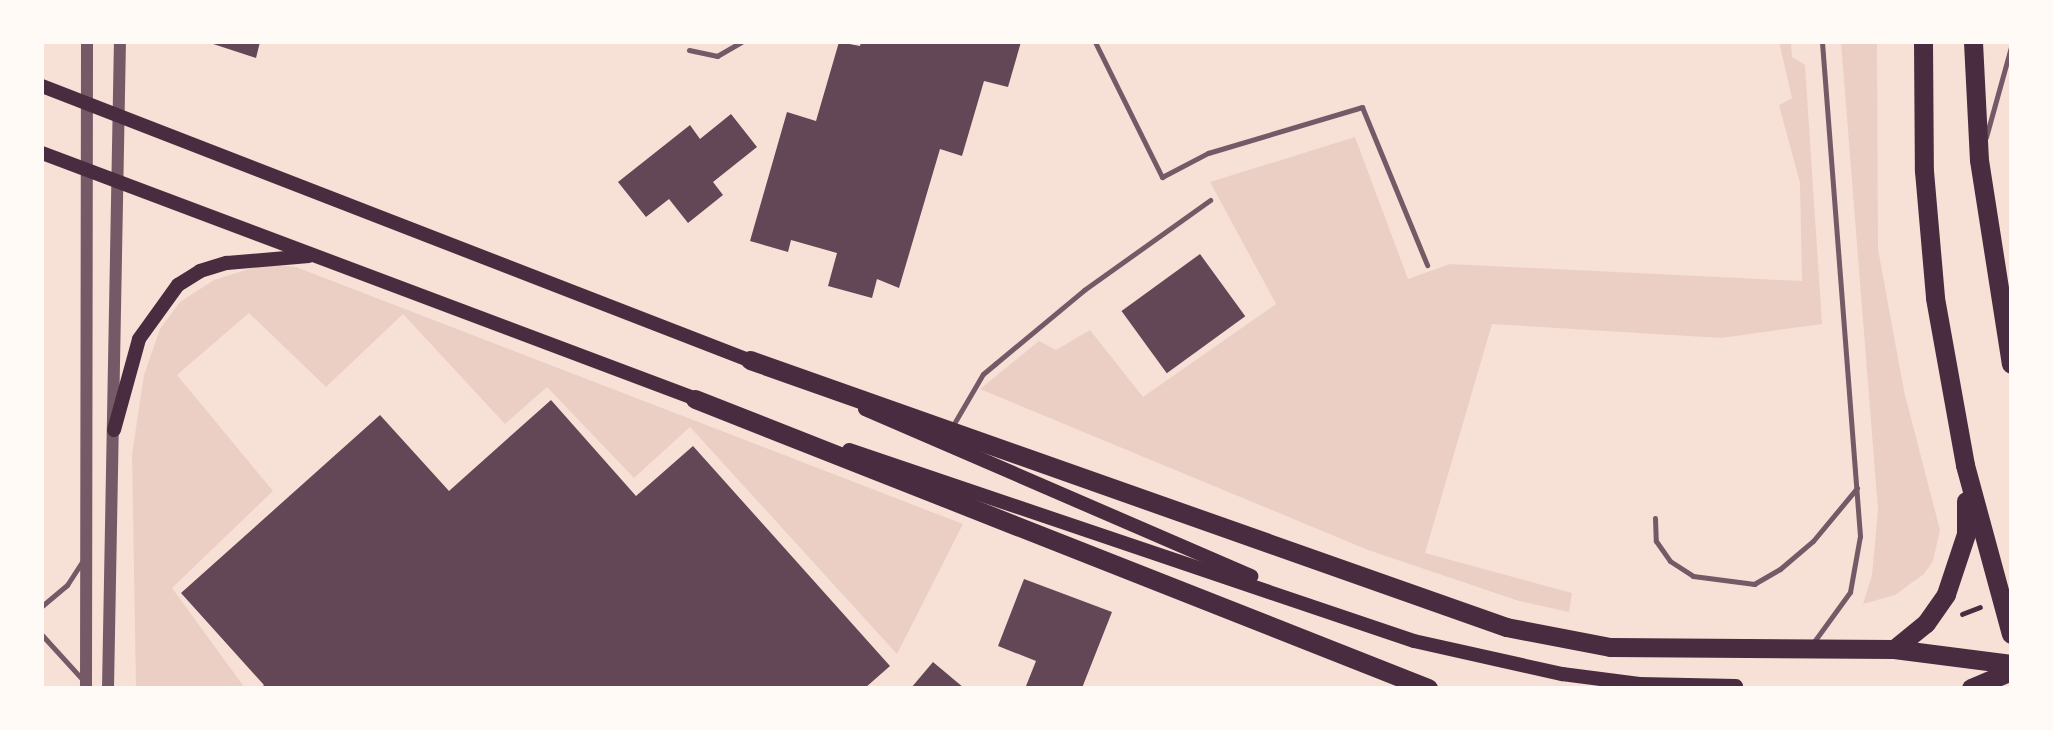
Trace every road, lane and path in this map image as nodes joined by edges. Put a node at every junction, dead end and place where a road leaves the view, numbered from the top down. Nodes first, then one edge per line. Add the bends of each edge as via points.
1 (87, 42) edge
2 (120, 42) edge
3 (741, 42) edge
4 (1095, 42) edge
5 (1822, 42) edge
6 (1923, 42) edge
7 (1973, 42) edge
8 (2011, 47) edge
9 (689, 50) dead end
10 (42, 86) edge
11 (84, 103) junction
12 (117, 116) junction
13 (42, 153) edge
14 (1979, 160) junction
15 (83, 169) junction
16 (117, 182) junction
17 (1210, 200) dead end
18 (321, 256) junction
19 (1427, 265) dead end
20 (750, 360) junction
21 (2011, 365) edge
22 (695, 399) junction
23 (951, 429) junction
24 (114, 430) junction
25 (1965, 465) junction
26 (1857, 488) junction
27 (1655, 518) dead end
28 (87, 550) junction
29 (2006, 604) edge
30 (42, 606) edge
31 (1342, 616) junction
32 (2011, 634) edge
33 (42, 635) edge
34 (1809, 647) junction
35 (1894, 649) junction
36 (2011, 664) edge
37 (2011, 671) edge
38 (1736, 686) dead end
39 (86, 687) edge
40 (108, 688) edge
41 (1428, 688) edge
42 (1971, 688) edge

1 - 11 street
2 - 12 street
3 - 9 lane via 717,56
4 - 19 lane via 1162,177 1208,153 1362,107
5 - 26 lane
6 - 25 highway via 1924,171 1936,298
7 - 14 highway
8 - 14 lane
10 - 11 main road
11 - 12 main road
11 - 15 street
12 - 16 street
12 - 20 main road
13 - 15 main road
14 - 21 highway
15 - 16 main road
15 - 28 street
16 - 18 main road
16 - 24 street
17 - 23 lane via 1084,290 989,369
18 - 22 main road
18 - 24 main road via 227,263 200,271 178,285 139,339
20 - 23 highway
20 - 31 main road
22 - 31 main road
22 - 41 highway
23 - 34 highway via 1506,628 1610,647
24 - 40 street
25 - 29 highway
25 - 35 highway via 1966,534 1952,579 1926,623
26 - 27 lane via 1814,541 1754,584 1693,576 1670,561 1656,541
26 - 34 lane via 1860,536 1856,578 1834,619
28 - 30 lane via 66,585
28 - 39 street
29 - 32 highway
31 - 38 main road via 1426,644 1562,674 1639,684
33 - 39 lane via 68,659
34 - 35 highway
35 - 36 highway
37 - 42 highway

